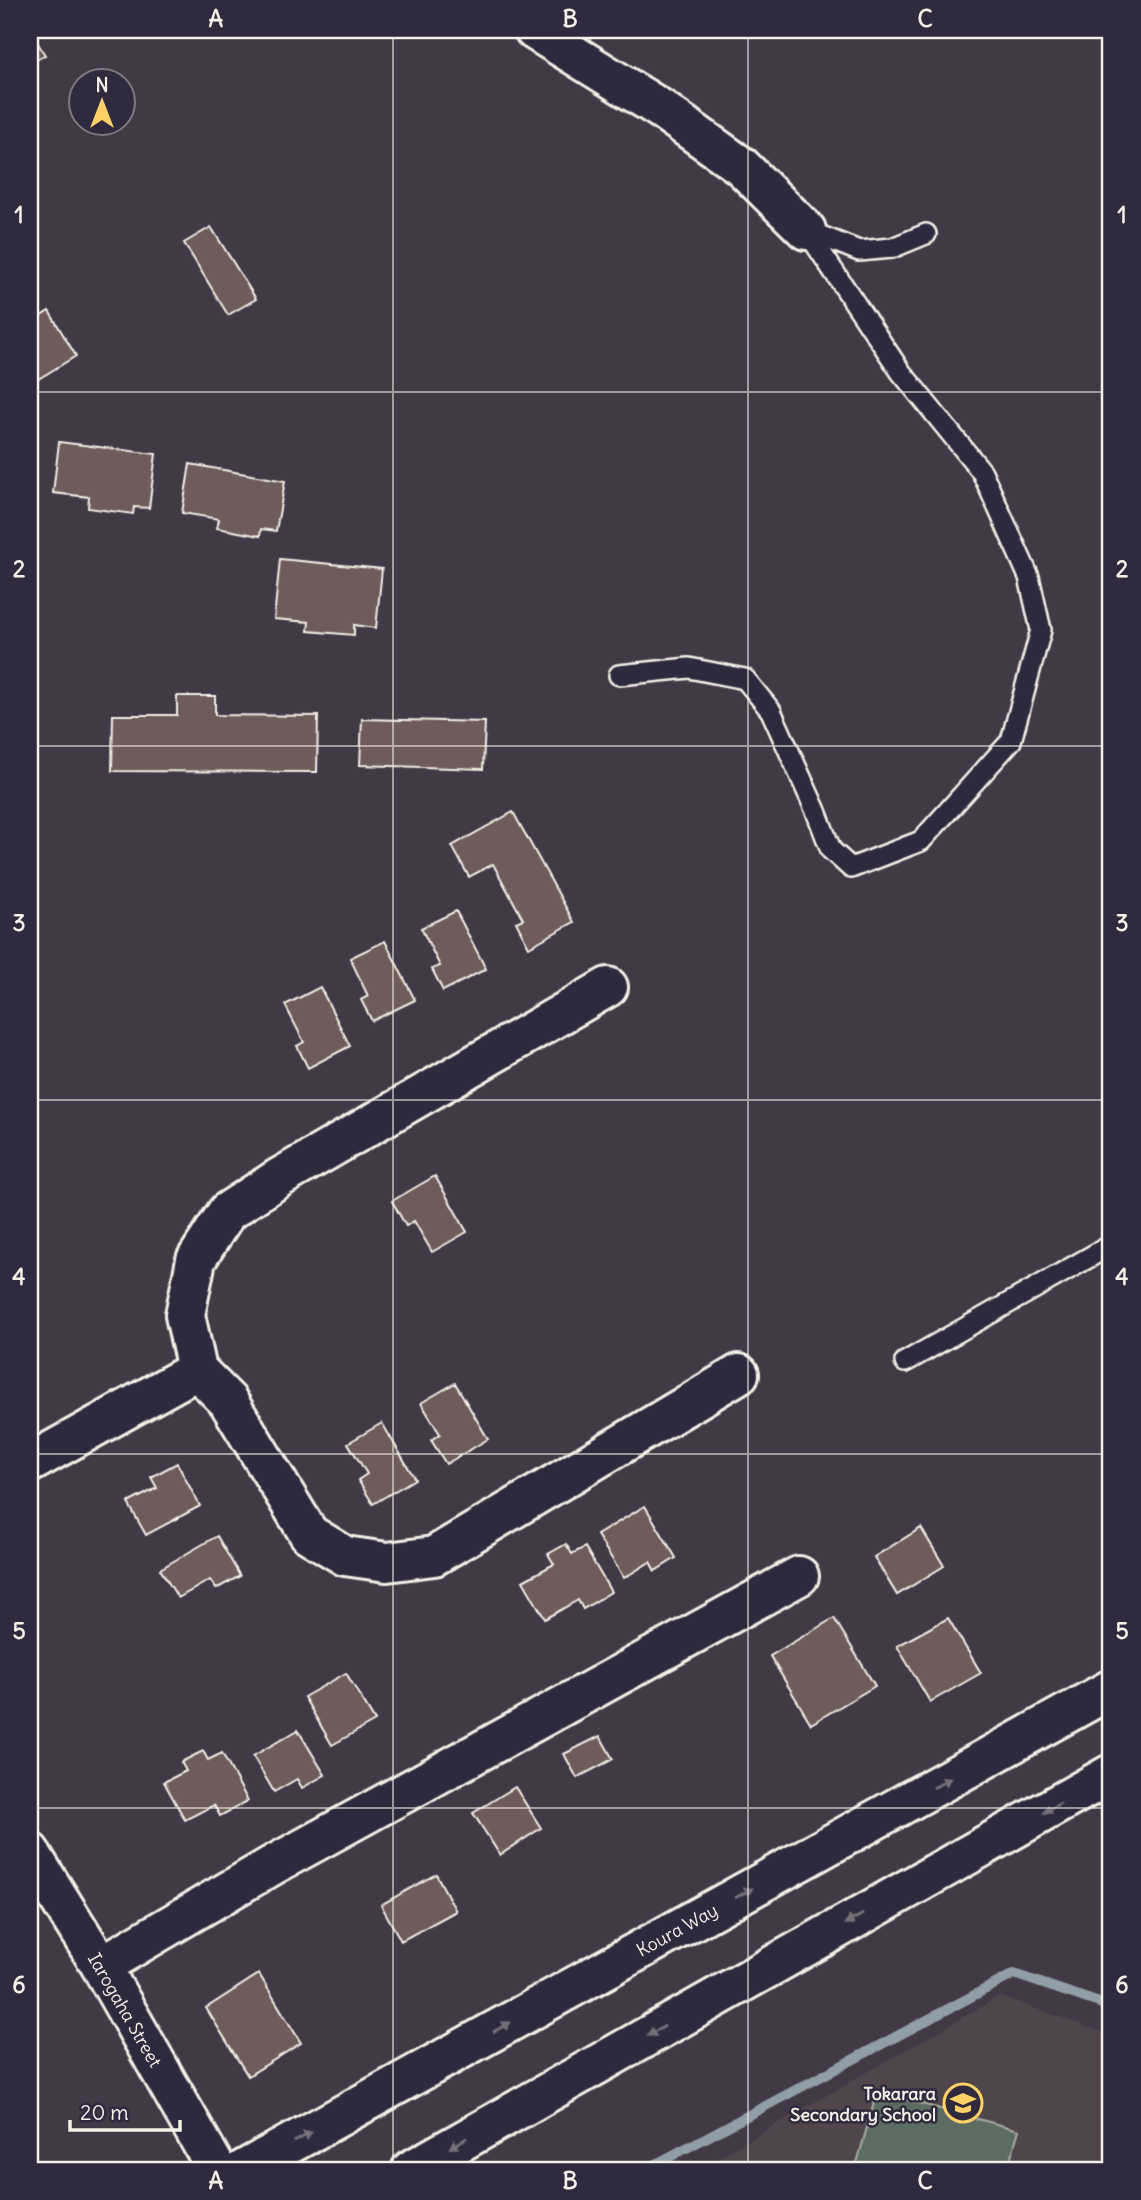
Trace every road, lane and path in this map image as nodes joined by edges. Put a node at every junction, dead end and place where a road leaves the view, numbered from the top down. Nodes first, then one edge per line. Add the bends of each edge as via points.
1 (534, 30) edge
2 (806, 230) junction
3 (926, 234) dead end
4 (619, 675) dead end
5 (608, 987) dead end
6 (1111, 1245) edge
7 (905, 1363) dead end
8 (197, 1370) junction
9 (739, 1374) dead end
10 (30, 1462) edge
11 (799, 1576) dead end
12 (1111, 1689) edge
13 (1111, 1774) edge
14 (30, 1852) edge
15 (100, 1966) junction
16 (217, 2170) edge
17 (243, 2170) edge
18 (411, 2170) edge

1 - 2 main road via 661,109 741,166
2 - 3 lane via 859,251 892,248
2 - 4 lane via 901,372 982,472 1029,577 1041,630 1011,741 921,841 851,868 831,850 771,711 745,679 689,668
5 - 8 main road via 227,1212 196,1260 185,1315
6 - 7 lane
8 - 9 main road via 228,1401 309,1534 345,1556 387,1562 434,1556
8 - 10 main road
11 - 15 main road via 273,1865
17 -> 12 main road, Koura Way
13 -> 18 main road
14 - 15 main road, Iarogaha Street
15 - 16 main road, Iarogaha Street

